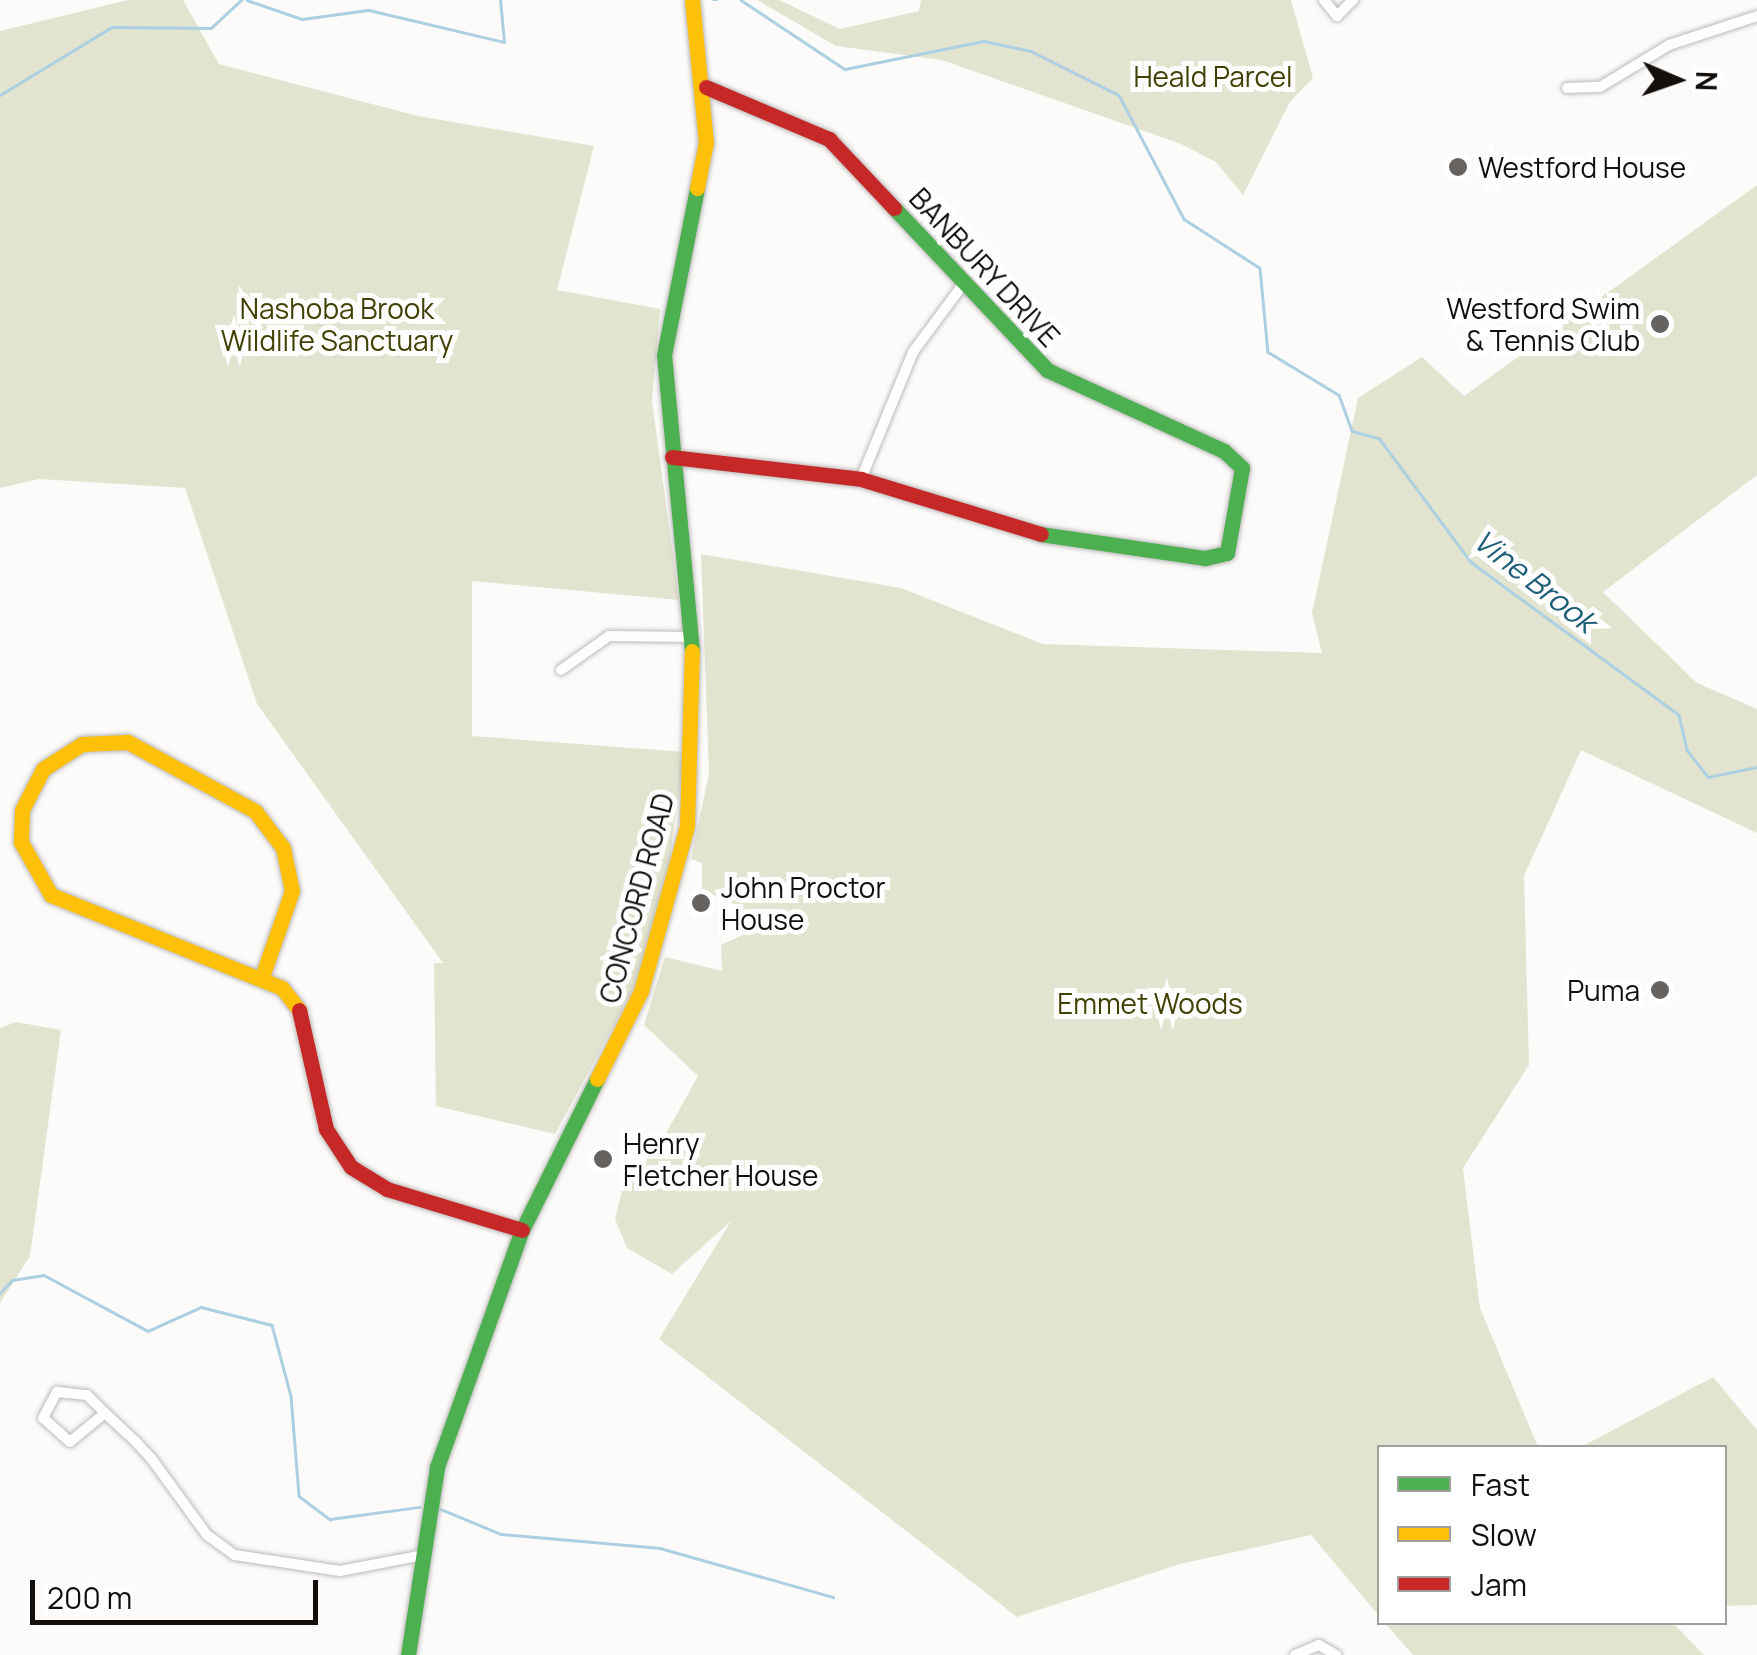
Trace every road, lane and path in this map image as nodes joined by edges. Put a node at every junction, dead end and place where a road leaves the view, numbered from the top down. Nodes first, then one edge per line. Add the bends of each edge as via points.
1 (692, 0) edge
2 (1324, 0) edge
3 (1353, 0) edge
4 (1757, 16) edge
5 (706, 87) junction
6 (1567, 88) dead end
7 (964, 282) junction
8 (672, 457) junction
9 (861, 479) junction
10 (691, 637) junction
11 (561, 670) dead end
12 (262, 977) junction
13 (522, 1230) junction
14 (106, 1413) junction
15 (418, 1556) junction
16 (408, 1655) edge
17 (1295, 1655) edge
18 (1336, 1655) edge

1 - 5 street, CONCORD ROAD
2 - 3 street via 1337,16
4 - 6 street via 1669,45 1600,87
5 - 7 street, BANBURY DRIVE via 830,139
5 - 8 street, CONCORD ROAD via 704,173 664,355
7 - 9 street via 913,352
7 - 9 street, BANBURY DRIVE via 1064,382 1235,459 1244,480 1232,543 1205,558 1037,536
8 - 9 street, BANBURY DRIVE
8 - 10 street, CONCORD ROAD
10 - 11 street via 608,636
10 - 13 street, CONCORD ROAD via 695,772 651,959
12 - 12 street via 292,892 283,848 255,812 128,742 82,744 43,769 26,796 21,842 50,895
12 - 13 street via 308,1021 326,1129 350,1167 386,1189
13 - 15 street, CONCORD ROAD via 436,1468
14 - 14 street via 64,1390 43,1418 70,1442
14 - 15 street via 235,1555 340,1571
15 - 16 street, CONCORD ROAD
17 - 18 street via 1311,1645

